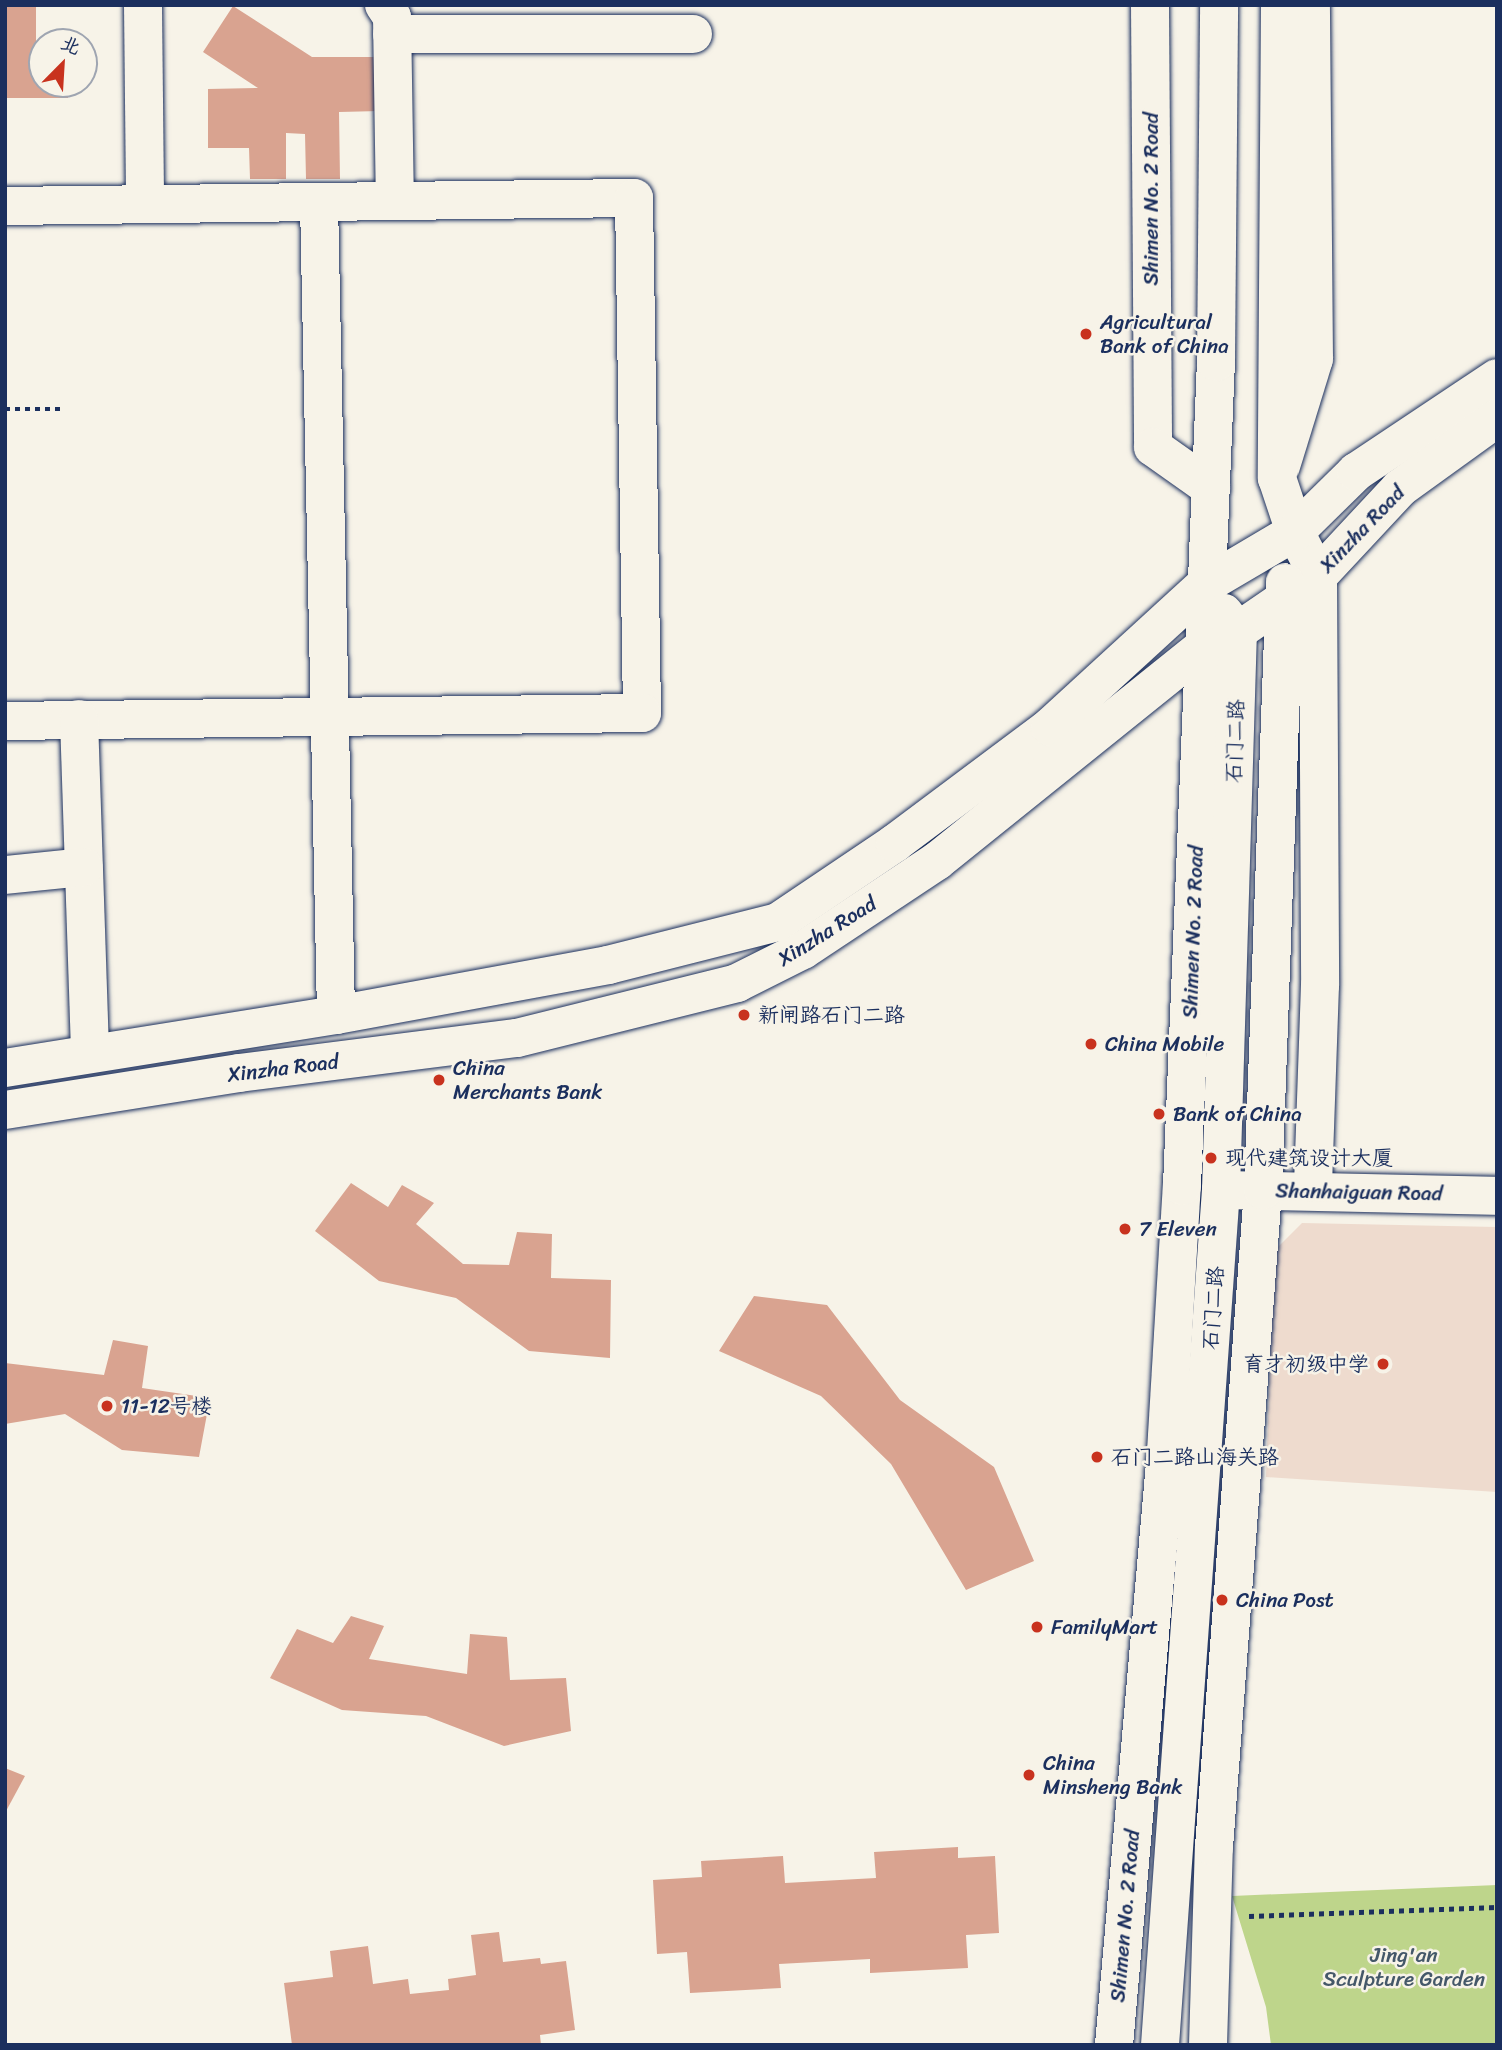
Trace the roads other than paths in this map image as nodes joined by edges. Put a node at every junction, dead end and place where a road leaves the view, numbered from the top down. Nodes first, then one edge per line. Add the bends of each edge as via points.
1 (144, 5) edge
2 (1150, 5) edge
3 (1219, 5) edge
4 (1280, 5) edge
5 (1311, 5) edge
6 (388, 20) edge
7 (693, 34) dead end
8 (395, 201) junction
9 (145, 202) junction
10 (319, 202) junction
11 (5, 205) edge
12 (1497, 378) edge
13 (1497, 418) edge
14 (1277, 478) junction
15 (1211, 488) junction
16 (1295, 532) junction
17 (1318, 576) junction
18 (1205, 585) junction
19 (1282, 600) junction
20 (1238, 631) junction
21 (1202, 648) junction
22 (331, 717) junction
23 (79, 719) junction
24 (5, 720) edge
25 (84, 867) junction
26 (5, 875) edge
27 (336, 1016) junction
28 (90, 1052) junction
29 (5, 1068) edge
30 (5, 1110) edge
31 (1221, 1190) junction
32 (1264, 1190) junction
33 (1313, 1190) junction
34 (1497, 1196) edge
35 (1144, 1703) junction
36 (1185, 1705) junction
37 (1114, 2045) edge
38 (1160, 2045) edge
39 (1208, 2045) edge

1 - 9 main road
2 - 15 main road, Shimen No. 2 Road via 1153,447
3 - 15 main road, Shimen No. 2 Road
4 - 14 main road
5 - 14 main road via 1314,359
6 - 7 main road
6 - 8 main road
8 - 10 main road
8 - 22 main road via 634,198 642,713
9 - 10 main road
9 - 11 main road
10 - 22 main road
12 - 16 main road, Xinzha Road via 1356,472
13 - 17 main road, Xinzha Road via 1400,488
14 - 16 main road
15 - 18 main road, Shimen No. 2 Road
16 - 17 main road
16 - 18 main road, Xinzha Road
16 - 19 main road
17 - 19 main road, Xinzha Road
17 - 33 main road via 1320,985
18 - 20 main road
18 - 21 main road, Shimen No. 2 Road
18 - 27 main road, Xinzha Road via 1050,727 895,843 778,922 608,965
19 - 20 main road, Xinzha Road
19 - 32 main road
20 - 21 main road, Xinzha Road
20 - 31 main road, 石门二路
21 - 30 main road, Xinzha Road via 937,861 803,950 737,983 517,1038 239,1073
21 - 35 main road, Shimen No. 2 Road via 1182,1186
22 - 23 main road
22 - 27 main road
23 - 24 main road
23 - 25 main road
25 - 26 main road
25 - 28 main road
27 - 28 main road, Xinzha Road
28 - 29 main road, Xinzha Road
31 - 32 main road, Shanhaiguan Road
31 - 36 main road, 石门二路
32 - 33 main road, Shanhaiguan Road
32 - 39 main road via 1211,1917
33 - 34 main road, Shanhaiguan Road
35 - 36 main road
35 - 37 main road, Shimen No. 2 Road
36 - 38 main road, Shimen No. 2 Road

